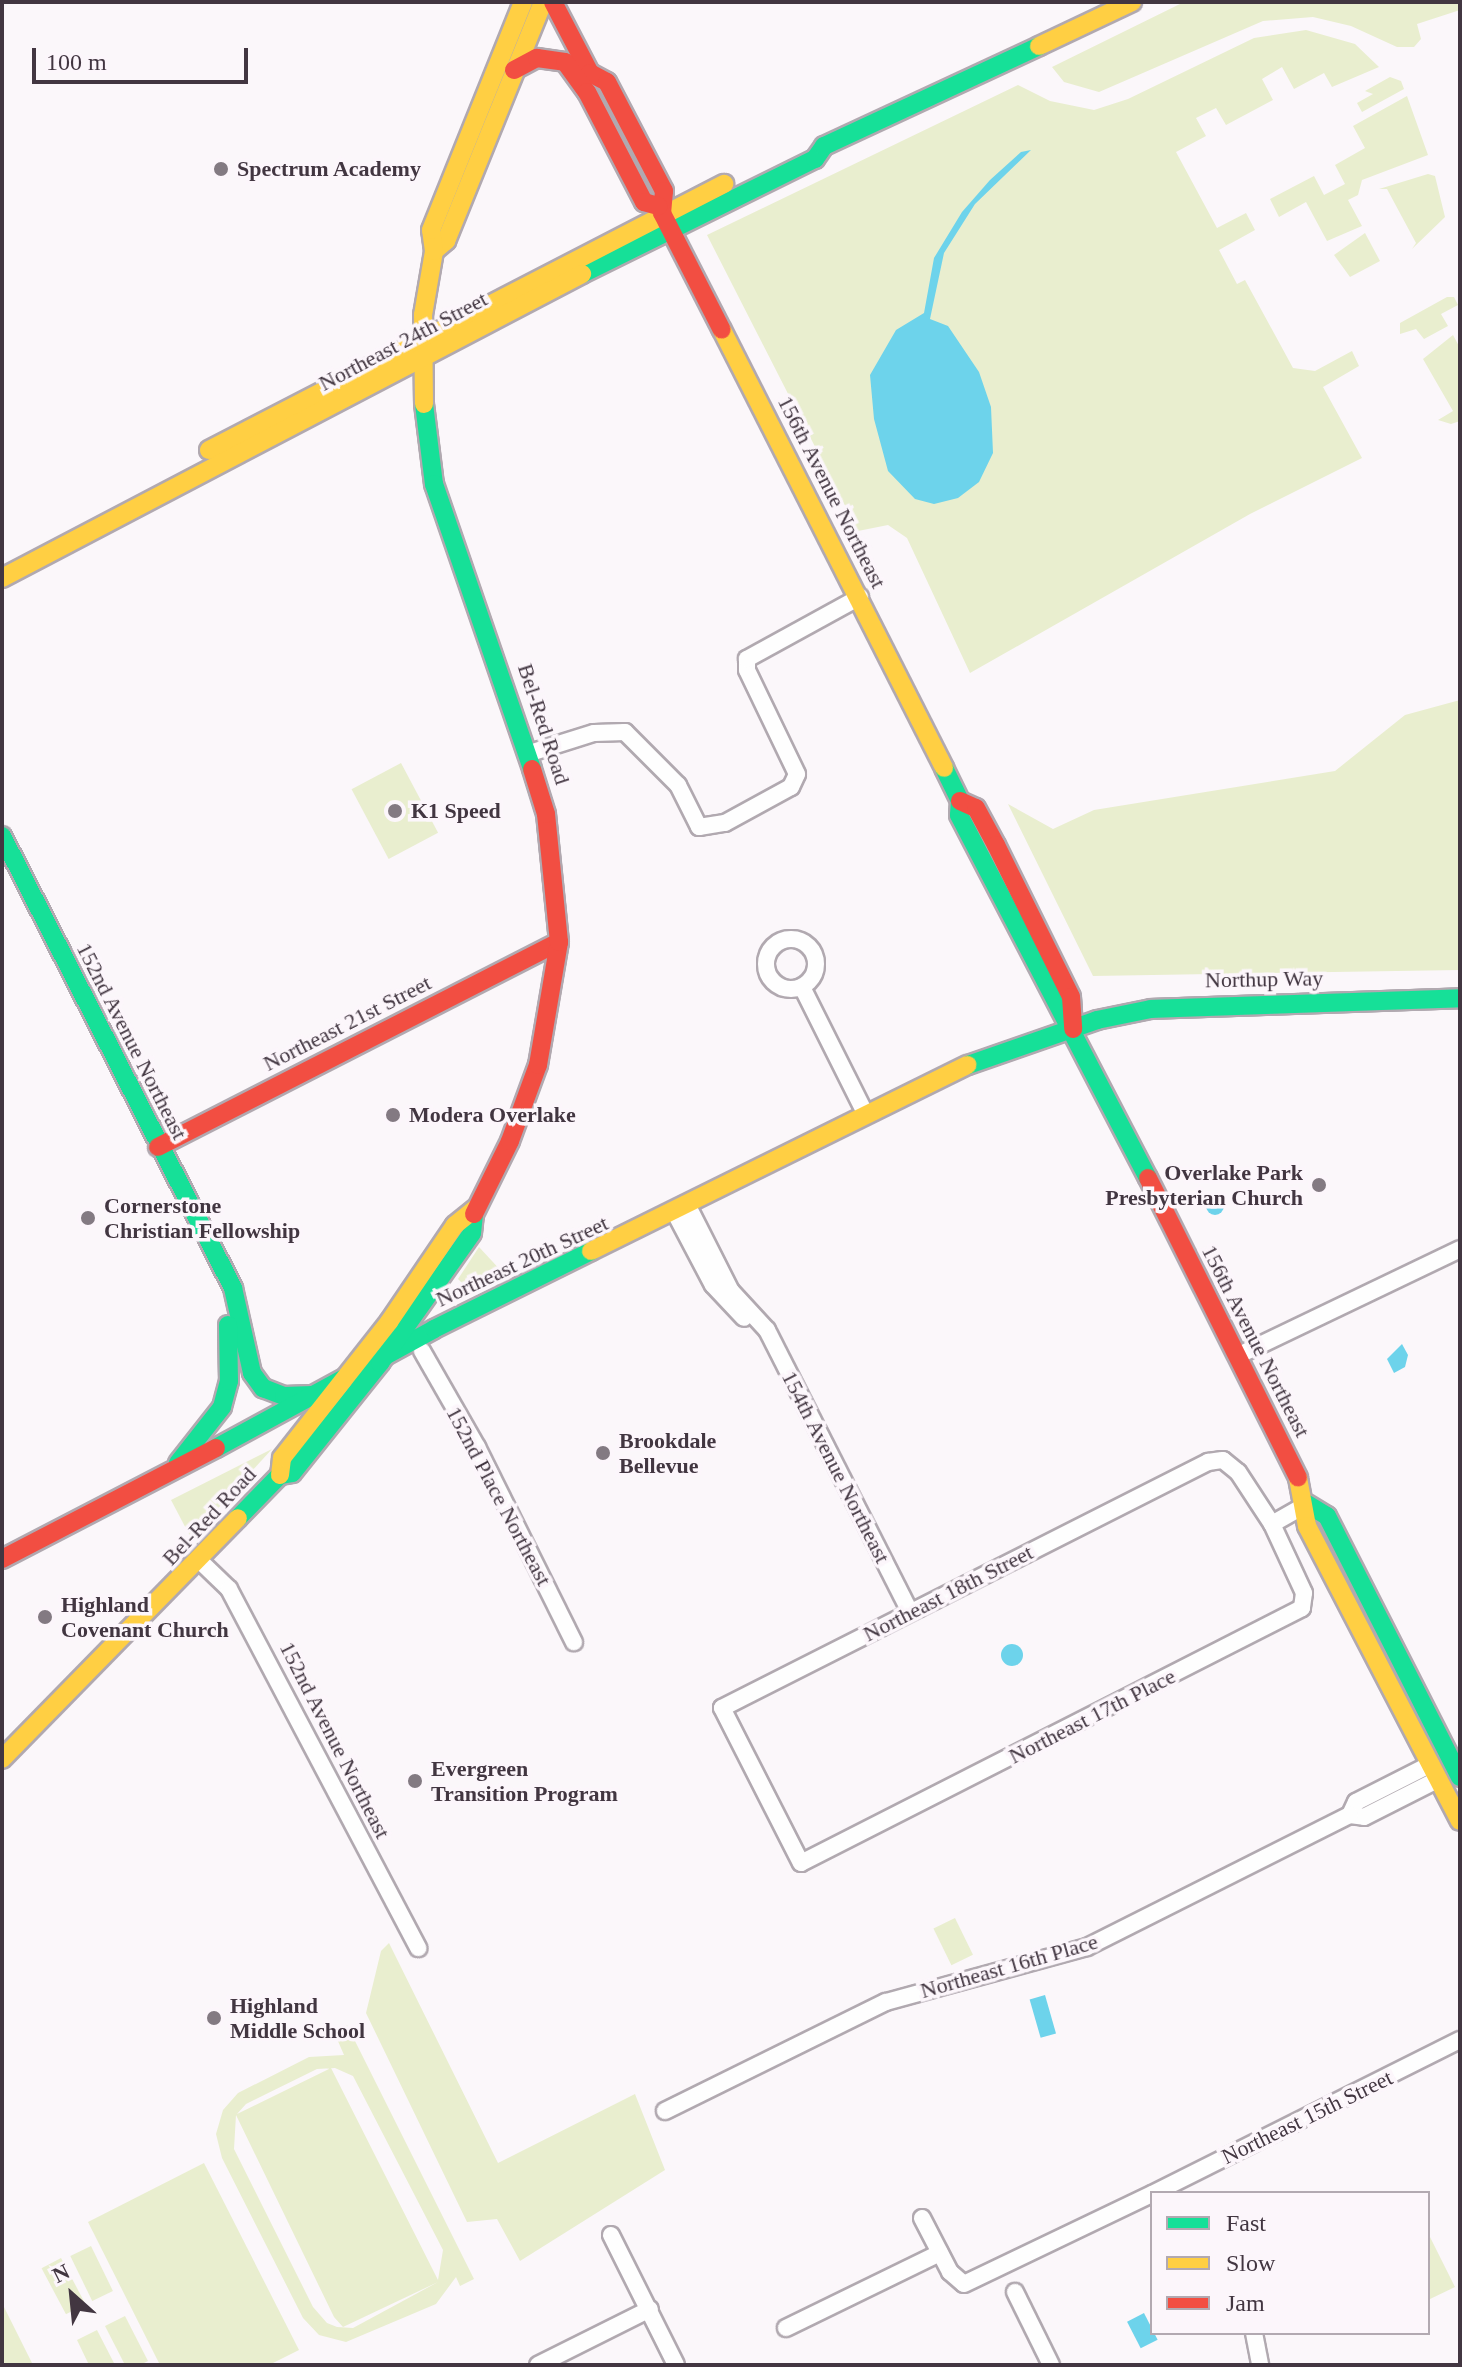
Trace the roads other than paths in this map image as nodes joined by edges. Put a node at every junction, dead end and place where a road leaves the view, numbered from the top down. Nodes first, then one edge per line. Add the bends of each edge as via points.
1 (523, 2) edge
2 (543, 2) edge
3 (553, 2) edge
4 (1132, 2) edge
5 (514, 70) junction
6 (588, 82) junction
7 (663, 216) junction
8 (434, 251) junction
9 (422, 338) junction
10 (421, 358) junction
11 (165, 474) junction
12 (126, 513) junction
13 (76, 520) junction
14 (2, 559) edge
15 (28, 564) junction
16 (2, 578) edge
17 (860, 597) junction
18 (530, 753) junction
19 (2, 836) edge
20 (559, 942) junction
21 (802, 987) dead end
22 (1460, 998) edge
23 (1073, 1029) junction
24 (866, 1115) junction
25 (158, 1147) junction
26 (475, 1209) junction
27 (681, 1210) junction
28 (1460, 1250) edge
29 (590, 1256) junction
30 (218, 1267) junction
31 (446, 1271) junction
32 (478, 1308) junction
33 (422, 1351) junction
34 (1237, 1356) junction
35 (380, 1363) junction
36 (343, 1381) junction
37 (316, 1395) junction
38 (170, 1472) junction
39 (280, 1475) junction
40 (1307, 1504) junction
41 (1272, 1524) junction
42 (2, 1559) edge
43 (200, 1561) junction
44 (910, 1612) junction
45 (574, 1642) dead end
46 (2, 1759) edge
47 (1435, 1771) junction
48 (1460, 1777) edge
49 (1460, 1821) edge
50 (801, 1863) joint
51 (418, 1948) dead end
52 (1460, 2040) edge
53 (665, 2111) dead end
54 (1159, 2191) edge
55 (1150, 2196) edge
56 (922, 2218) dead end
57 (611, 2235) dead end
58 (940, 2253) junction
59 (1015, 2292) dead end
60 (650, 2309) junction
61 (786, 2328) dead end
62 (1254, 2335) edge
63 (538, 2365) edge
64 (676, 2365) edge
65 (1051, 2365) edge
66 (1260, 2365) edge

1 - 8 main road, Bel-Red Road via 431,230
2 - 5 main road, Bel-Red Road
3 - 6 main road, 156th Avenue Northeast
4 - 7 main road, Northeast 24th Street via 824,146 808,145
5 - 6 main road via 537,58 556,57
5 - 8 main road, Bel-Red Road via 446,241
6 - 7 main road, 156th Avenue Northeast via 644,202
7 - 9 main road, Northeast 24th Street
7 - 10 main road, Northeast 24th Street
7 - 17 main road, 156th Avenue Northeast
8 - 9 main road, Bel-Red Road
9 - 10 main road, Bel-Red Road
9 - 11 main road, Northeast 24th Street
10 - 12 main road, Northeast 24th Street
10 - 18 main road, Bel-Red Road via 434,484
11 - 12 main road
11 - 13 main road, Northeast 24th Street
12 - 15 main road, Northeast 24th Street
13 - 14 main road, Northeast 24th Street
13 - 15 main road
15 - 16 main road, Northeast 24th Street
17 - 18 street via 747,659 747,670 797,774 791,787 725,823 699,827 678,785 625,732 594,733
17 - 23 main road, 156th Avenue Northeast via 960,801 976,808 1071,997
18 - 20 main road, Bel-Red Road via 546,814
19 - 25 main road, 152nd Avenue Northeast
20 - 25 main road, Northeast 21st Street
20 - 26 main road, Bel-Red Road via 538,1065 510,1141
21 - 24 street
22 - 23 main road, Northup Way via 1202,1004 1151,1009
23 - 24 main road, Northeast 20th Street via 974,1062
23 - 34 main road, 156th Avenue Northeast
24 - 27 main road, Northeast 20th Street
25 - 30 main road, 152nd Avenue Northeast
26 - 31 main road, Bel-Red Road via 472,1233
26 - 36 main road, Bel-Red Road via 455,1225
27 - 29 main road, Northeast 20th Street
27 - 44 street, 154th Avenue Northeast via 723,1301 767,1330
28 - 34 street
29 - 32 main road, Northeast 20th Street
29 - 33 main road via 565,1283
30 - 37 main road, 152nd Avenue Northeast via 233,1288 247,1357 258,1382 284,1396
30 - 38 main road via 230,1347 226,1396 215,1418
31 - 32 main road via 449,1298
31 - 35 main road, Bel-Red Road
32 - 35 main road, Northeast 20th Street
33 - 35 main road
33 - 45 street, 152nd Place Northeast via 477,1447
34 - 40 main road, 156th Avenue Northeast
35 - 36 main road, Northeast 20th Street
35 - 39 main road, Bel-Red Road via 292,1473
36 - 37 main road, Northeast 20th Street
36 - 39 main road, Bel-Red Road via 282,1458
37 - 38 main road, Northeast 20th Street
38 - 42 main road, Northeast 20th Street
39 - 43 main road, Bel-Red Road
40 - 41 street
40 - 47 main road, 156th Avenue Northeast via 1307,1526
40 - 48 main road, 156th Avenue Northeast via 1327,1516
41 - 44 street, Northeast 18th Street via 1238,1472 1217,1459
41 - 50 street, Northeast 17th Place via 1304,1593 1295,1613
43 - 46 main road, Bel-Red Road
43 - 51 street, 152nd Avenue Northeast via 229,1589
44 - 50 street, Northeast 18th Street via 722,1708
47 - 49 main road, 156th Avenue Northeast
47 - 53 street, Northeast 16th Place via 1356,1802 1350,1815 1087,1947 886,2002
52 - 54 street, Northeast 15th Street
55 - 58 street, Northeast 15th Street via 983,2279 964,2284
56 - 58 street, Northeast 15th Street
57 - 60 street
58 - 61 street
59 - 65 street
60 - 63 street
60 - 64 street
62 - 66 street

